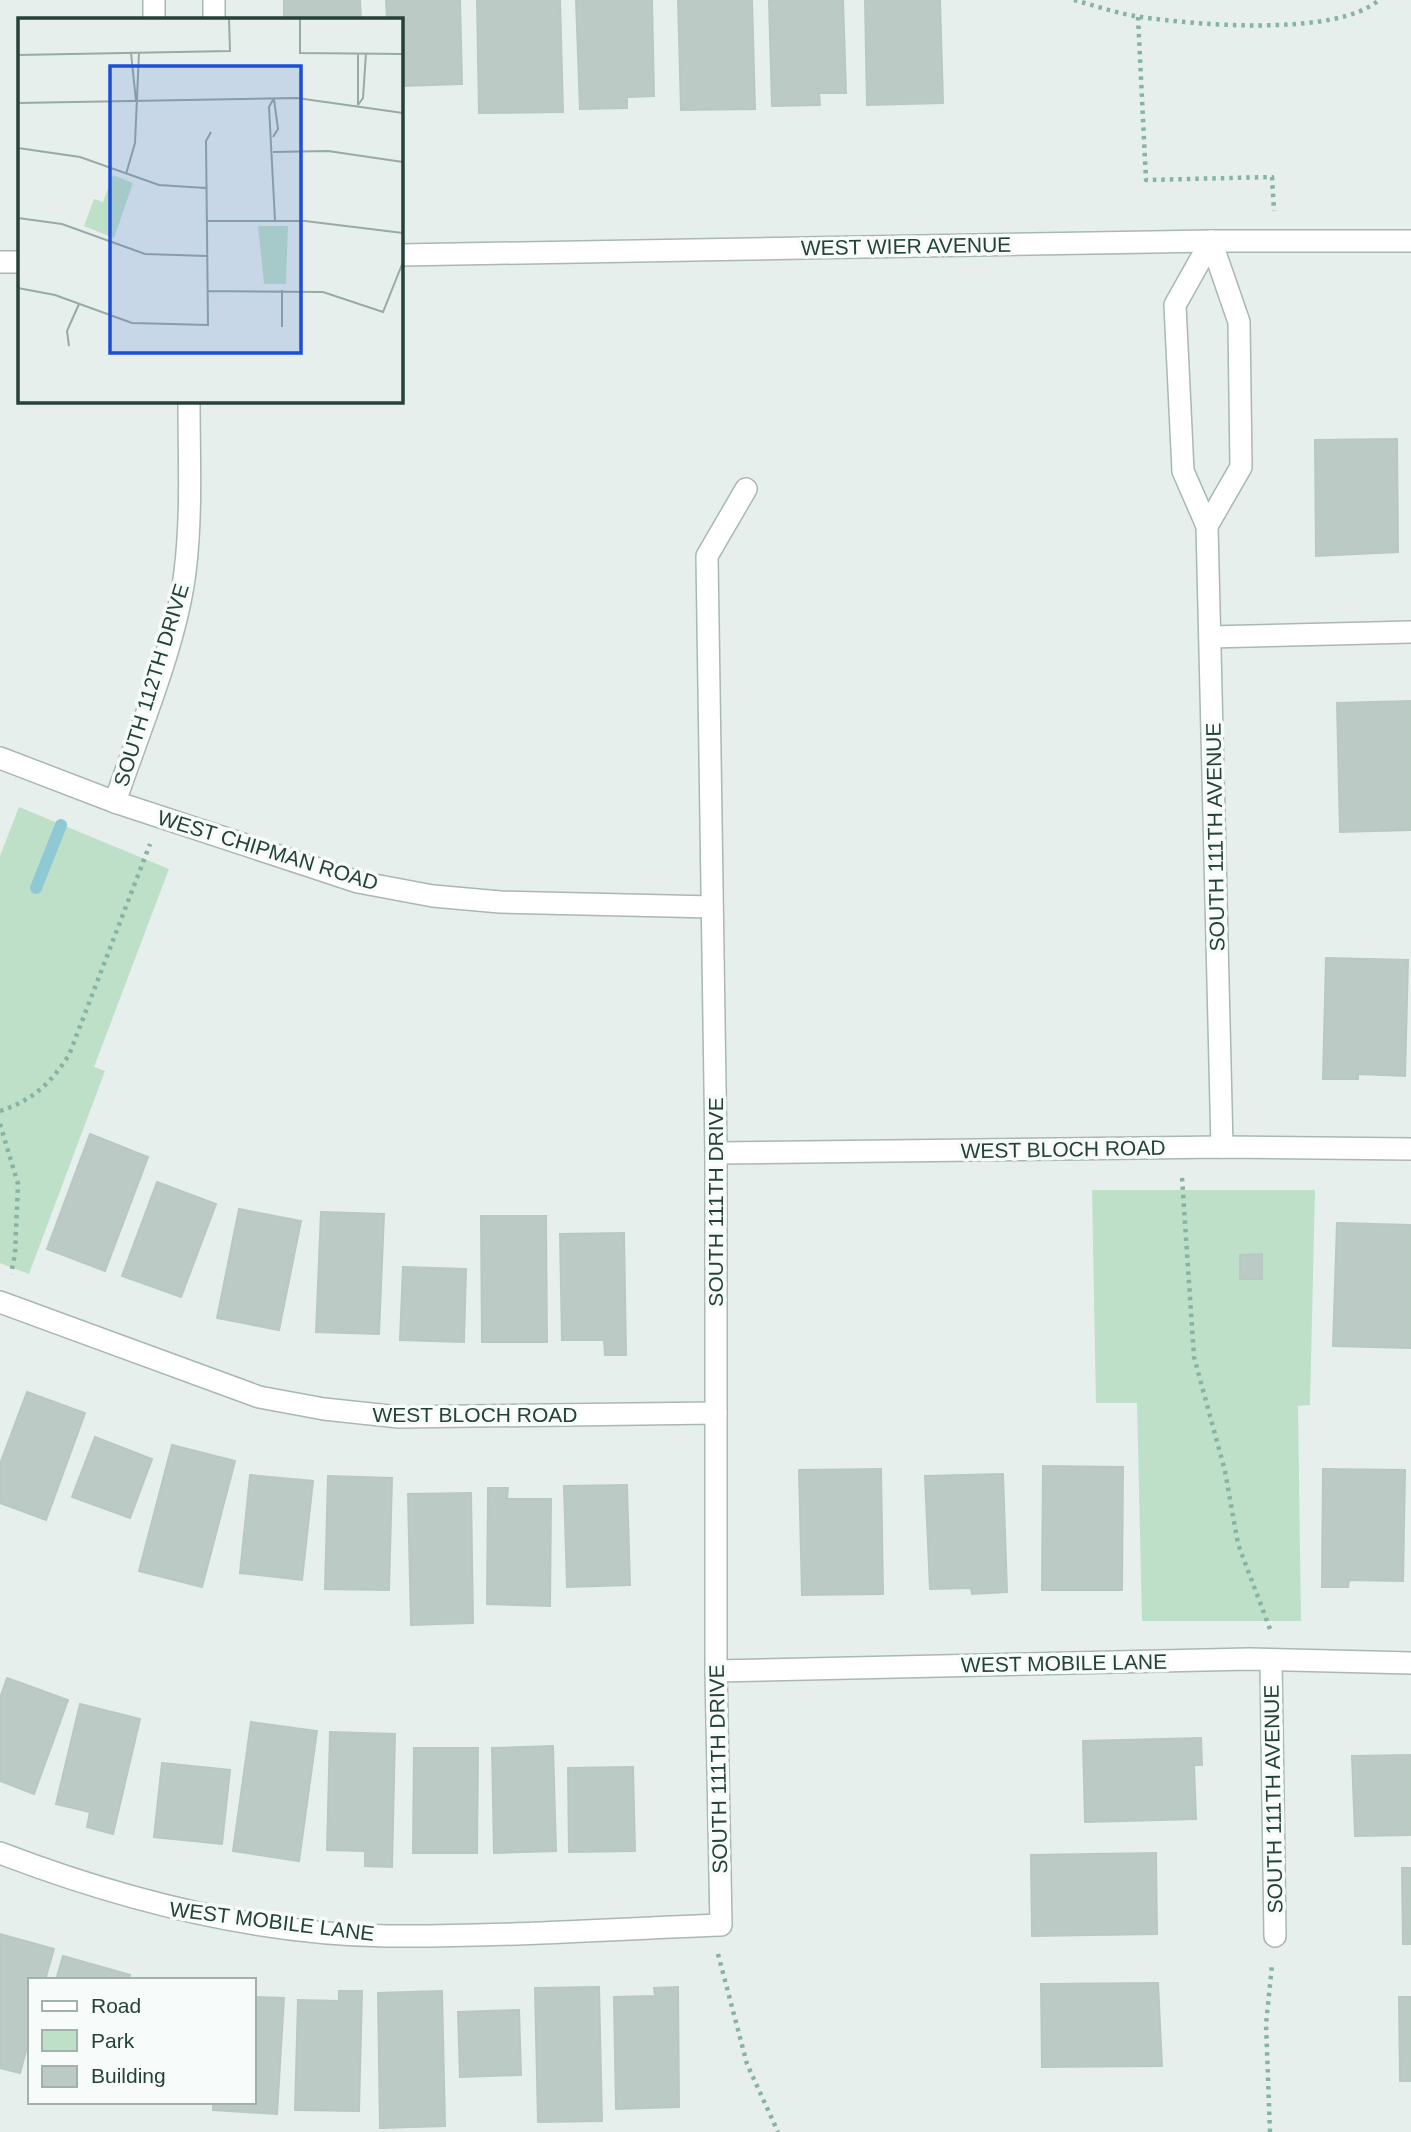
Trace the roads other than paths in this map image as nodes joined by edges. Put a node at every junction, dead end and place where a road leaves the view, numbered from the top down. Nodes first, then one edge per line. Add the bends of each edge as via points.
1 (154, 0) edge
2 (214, 0) edge
3 (154, 18) edge
4 (214, 18) edge
5 (1211, 241) junction
6 (1411, 241) edge
7 (402, 255) edge
8 (18, 261) edge
9 (0, 262) edge
10 (189, 402) edge
11 (746, 488) dead end
12 (1207, 527) junction
13 (1411, 632) edge
14 (1210, 637) junction
15 (0, 758) edge
16 (115, 802) junction
17 (712, 907) junction
18 (1222, 1147) junction
19 (1411, 1149) edge
20 (716, 1153) junction
21 (0, 1303) edge
22 (716, 1412) junction
23 (1271, 1661) junction
24 (1411, 1663) edge
25 (716, 1671) junction
26 (0, 1853) edge
27 (721, 1926) joint
28 (1275, 1936) road end

1 - 3 street
2 - 4 street
5 - 6 street, WEST WIER AVENUE
5 - 7 street, WEST WIER AVENUE
5 - 12 street via 1239,322 1241,467
5 - 12 street, SOUTH 111TH AVENUE via 1175,305 1183,471
8 - 9 street
10 - 16 street, SOUTH 112TH DRIVE via 185,574 173,630
11 - 17 street, SOUTH 111TH DRIVE via 707,556
12 - 14 street, SOUTH 111TH AVENUE
13 - 14 street
14 - 18 street, SOUTH 111TH AVENUE
15 - 16 street, WEST CHIPMAN ROAD
16 - 17 street, WEST CHIPMAN ROAD via 358,882 433,896
17 - 20 street, SOUTH 111TH DRIVE
18 - 19 street, WEST BLOCH ROAD
18 - 20 street, WEST BLOCH ROAD
20 - 22 street, SOUTH 111TH DRIVE
21 - 22 street, WEST BLOCH ROAD via 259,1397 324,1409 399,1417
22 - 25 street, SOUTH 111TH DRIVE
23 - 24 street, WEST MOBILE LANE
23 - 25 street, WEST MOBILE LANE
23 - 28 street, SOUTH 111TH AVENUE
25 - 27 street, SOUTH 111TH DRIVE
26 - 27 street, WEST MOBILE LANE via 71,1880 162,1906 294,1928 386,1936

